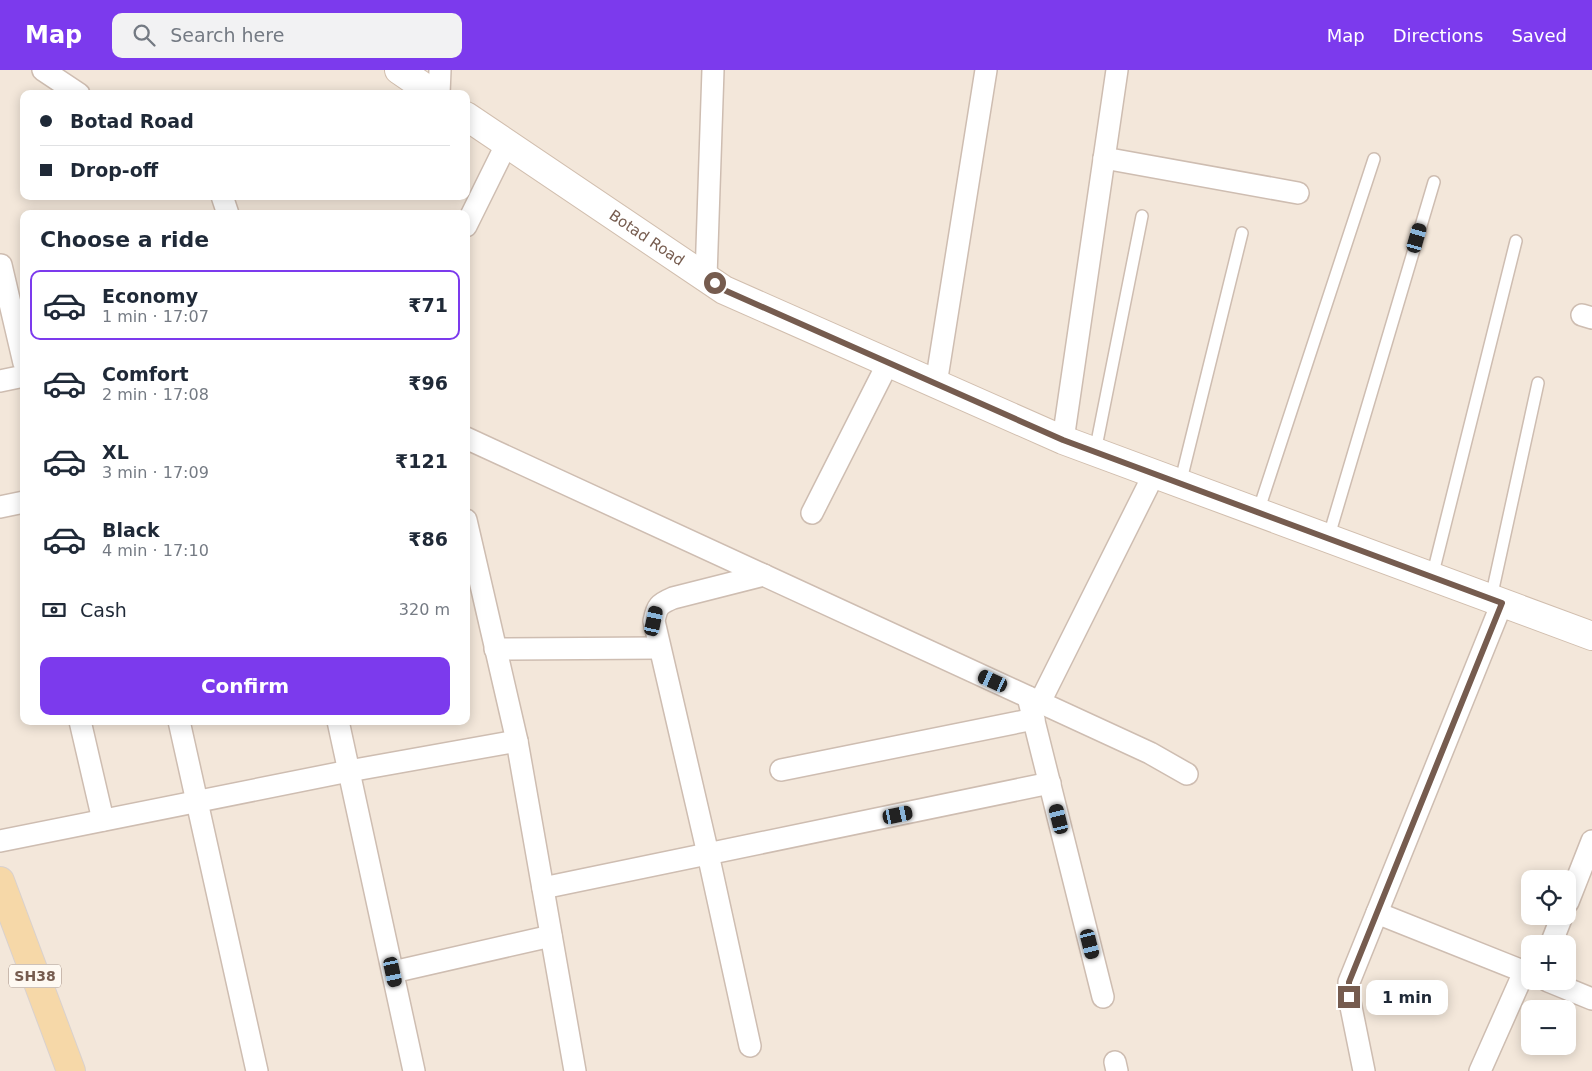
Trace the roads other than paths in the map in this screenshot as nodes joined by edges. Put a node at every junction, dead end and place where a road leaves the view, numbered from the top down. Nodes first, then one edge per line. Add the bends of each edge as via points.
1 (43, 70) edge
2 (399, 70) edge
3 (440, 70) edge
4 (714, 70) edge
5 (986, 70) edge
6 (1117, 70) edge
7 (73, 90) edge
8 (428, 90) edge
9 (439, 90) edge
10 (470, 119) edge
11 (507, 143) junction
12 (1104, 158) junction
13 (1374, 159) dead end
14 (1434, 182) dead end
15 (1298, 193) dead end
16 (1142, 216) dead end
17 (470, 218) edge
18 (1242, 233) dead end
19 (1516, 241) dead end
20 (0, 265) edge
21 (706, 277) junction
22 (20, 347) edge
23 (888, 363) junction
24 (20, 377) edge
25 (0, 381) edge
26 (1538, 383) dead end
27 (936, 384) junction
28 (470, 440) edge
29 (1063, 440) junction
30 (1095, 452) junction
31 (1154, 474) junction
32 (1180, 484) junction
33 (20, 503) edge
34 (0, 507) edge
35 (1258, 512) junction
36 (812, 513) dead end
37 (470, 538) edge
38 (1328, 539) junction
39 (764, 575) junction
40 (1432, 577) junction
41 (1496, 601) junction
42 (1592, 636) edge
43 (659, 648) junction
44 (495, 649) junction
45 (1034, 706) junction
46 (81, 725) edge
47 (181, 725) edge
48 (339, 725) edge
49 (517, 741) junction
50 (781, 770) dead end
51 (349, 771) junction
52 (1187, 774) dead end
53 (1050, 784) junction
54 (196, 802) junction
55 (104, 820) junction
56 (0, 841) edge
57 (1592, 841) edge
58 (708, 854) junction
59 (0, 881) edge
60 (1576, 882) edge
61 (543, 888) junction
62 (1377, 913) junction
63 (551, 936) junction
64 (1521, 971) edge
65 (393, 972) junction
66 (1521, 986) edge
67 (1570, 990) edge
68 (1103, 997) dead end
69 (1592, 999) edge
70 (750, 1046) dead end
71 (71, 1071) edge
72 (257, 1071) edge
73 (414, 1071) edge
74 (575, 1071) edge
75 (1364, 1071) edge
76 (1480, 1071) edge

1 - 7 street
2 - 8 main road
3 - 9 street
4 - 21 street
5 - 27 street
6 - 12 street
10 - 11 main road, Botad Road
11 - 17 street
11 - 21 main road, Botad Road
12 - 15 street
12 - 29 street
13 - 35 lane
14 - 38 lane
16 - 30 lane
18 - 32 lane
19 - 40 lane
20 - 22 street
21 - 23 main road, Botad Road via 724,290
23 - 27 main road, Botad Road
23 - 36 street
24 - 25 street
26 - 41 lane
27 - 29 main road, Botad Road
28 - 39 street
29 - 30 main road, Botad Road
30 - 31 main road, Botad Road
31 - 32 main road, Botad Road
31 - 45 street
32 - 35 main road, Botad Road
33 - 34 street
35 - 38 main road, Botad Road
37 - 44 street
38 - 40 main road, Botad Road
39 - 43 street via 662,603 656,609 654,621
39 - 45 street
40 - 41 main road, Botad Road
41 - 42 main road, Botad Road
41 - 62 street
43 - 44 street
43 - 58 street
44 - 49 street
45 - 50 street
45 - 52 street via 1150,753
45 - 53 street
46 - 55 street
47 - 54 street
48 - 51 street
49 - 51 street
49 - 61 street
51 - 54 street
51 - 65 street
53 - 58 street
53 - 68 street
54 - 55 street
54 - 72 street
55 - 56 street
57 - 60 street
58 - 61 street
58 - 70 street
59 - 71 main road, SH38
61 - 63 street
62 - 64 street
62 - 75 street via 1349,982
63 - 65 street
63 - 74 street
65 - 73 street
66 - 76 street
67 - 69 street

